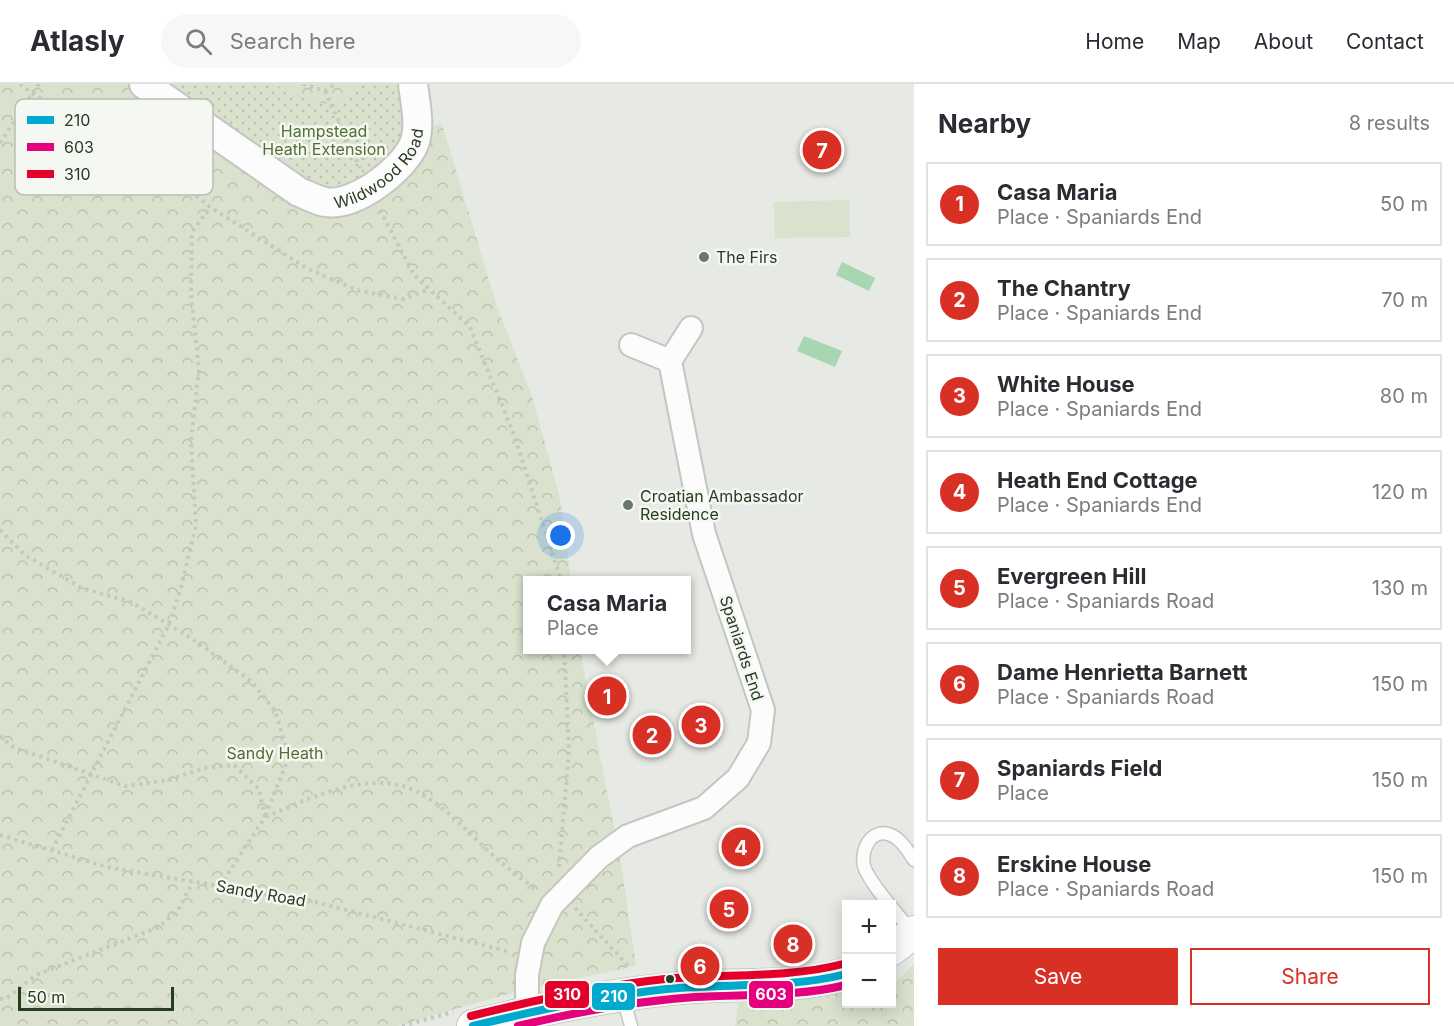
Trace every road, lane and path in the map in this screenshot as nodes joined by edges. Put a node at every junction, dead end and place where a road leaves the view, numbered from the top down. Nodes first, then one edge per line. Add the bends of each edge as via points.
1 (20, 84) edge
2 (39, 84) edge
3 (144, 84) edge
4 (303, 84) edge
5 (335, 84) edge
6 (414, 84) edge
7 (324, 91) junction
8 (34, 95) junction
9 (31, 99) edge
10 (42, 99) edge
11 (166, 99) edge
12 (15, 122) edge
13 (213, 132) edge
14 (0, 143) edge
15 (370, 190) junction
16 (195, 195) edge
17 (210, 207) junction
18 (429, 289) junction
19 (691, 328) dead end
20 (631, 345) dead end
21 (670, 361) junction
22 (0, 530) edge
23 (560, 576) edge
24 (169, 624) junction
25 (564, 654) edge
26 (0, 735) edge
27 (90, 773) junction
28 (265, 817) junction
29 (0, 834) edge
30 (52, 850) junction
31 (914, 860) edge
32 (193, 882) junction
33 (220, 886) junction
34 (553, 890) junction
35 (906, 938) edge
36 (511, 952) dead end
37 (842, 975) edge
38 (628, 984) junction
39 (0, 999) edge
40 (527, 1014) junction
41 (466, 1018) edge
42 (402, 1026) edge
43 (631, 1026) edge

1 - 8 path
2 - 8 path
3 - 11 street, Wildwood Road
4 - 7 path
5 - 7 path
6 - 15 street, Wildwood Road via 415,143 397,168
7 - 15 path
8 - 9 path
8 - 10 path
12 - 14 path
13 - 15 street, Wildwood Road via 299,192 326,202
15 - 18 path via 414,275
16 - 17 path
17 - 18 path via 308,269 360,291 404,299
17 - 24 path via 192,232 191,294 199,369 191,440 196,525
18 - 23 path via 470,327 513,432
19 - 21 street
20 - 21 street
21 - 34 street, Spaniards End via 704,534 763,710 759,743 738,778 704,808 628,836
22 - 24 path via 26,555 82,588 131,602
24 - 27 path
24 - 28 path via 252,682 275,711 289,757
25 - 34 path via 569,751
26 - 27 path via 13,747
27 - 28 path via 125,786 234,765 259,789
27 - 30 path
28 - 33 path
28 - 34 path via 361,784 387,783 414,790
29 - 30 path, Sandy Road
30 - 32 path, Sandy Road via 107,867
31 - 35 lane via 898,839 888,834 870,840 862,857
32 - 33 path, Sandy Road
32 - 39 path via 178,910 159,927 36,975 7,998
33 - 36 path, Sandy Road via 319,903
34 - 38 path
34 - 40 street, Spaniards End via 552,906 533,943 526,975
37 - 38 main road via 820,982 692,987
38 - 40 main road
38 - 43 lane
40 - 41 main road
41 - 42 path

